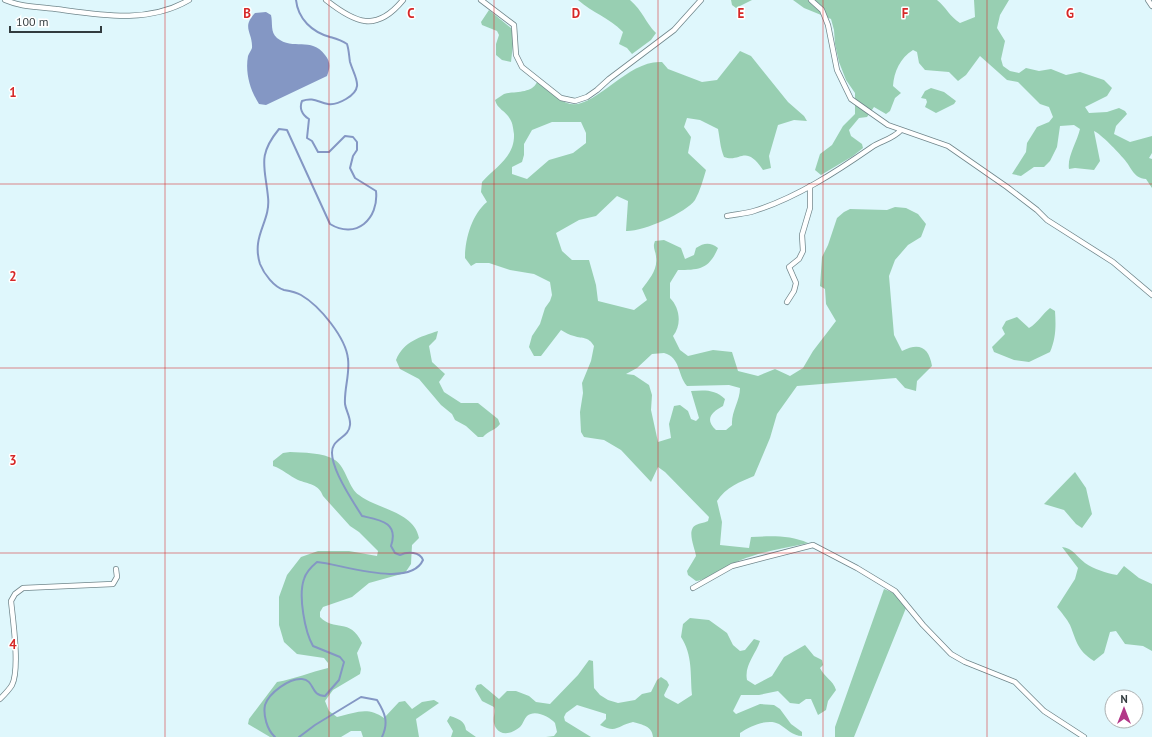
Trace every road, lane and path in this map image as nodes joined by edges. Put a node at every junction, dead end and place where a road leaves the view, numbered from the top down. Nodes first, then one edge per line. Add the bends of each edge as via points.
1 (5, 0) edge
2 (189, 0) edge
3 (326, 0) edge
4 (403, 0) edge
5 (481, 0) edge
6 (701, 0) edge
7 (811, 0) edge
8 (1148, 0) edge
9 (1152, 6) edge
10 (901, 130) junction
11 (810, 186) junction
12 (727, 216) dead end
13 (1152, 295) edge
14 (787, 302) dead end
15 (116, 569) dead end
16 (693, 588) dead end
17 (0, 699) edge
18 (1084, 737) edge

1 - 2 street via 24,7 101,16 157,13 171,10
3 - 4 street via 352,18 370,20 390,15
5 - 6 street via 514,25 516,55 522,67 561,98 575,101 597,90 674,30
7 - 10 street via 822,10 828,25 837,70 847,94 880,120
8 - 9 street
10 - 11 street via 896,136 873,146
10 - 13 street via 928,138 953,150 1013,191 1047,220 1113,262
11 - 12 street via 756,211
11 - 14 street via 810,208 802,235 803,251 799,259 789,267 796,281 794,291
15 - 17 street via 118,577 113,584 23,588 14,594 11,601 15,650 14,678 12,686
16 - 18 street via 732,566 813,545 895,591 951,654 1015,682 1044,711

